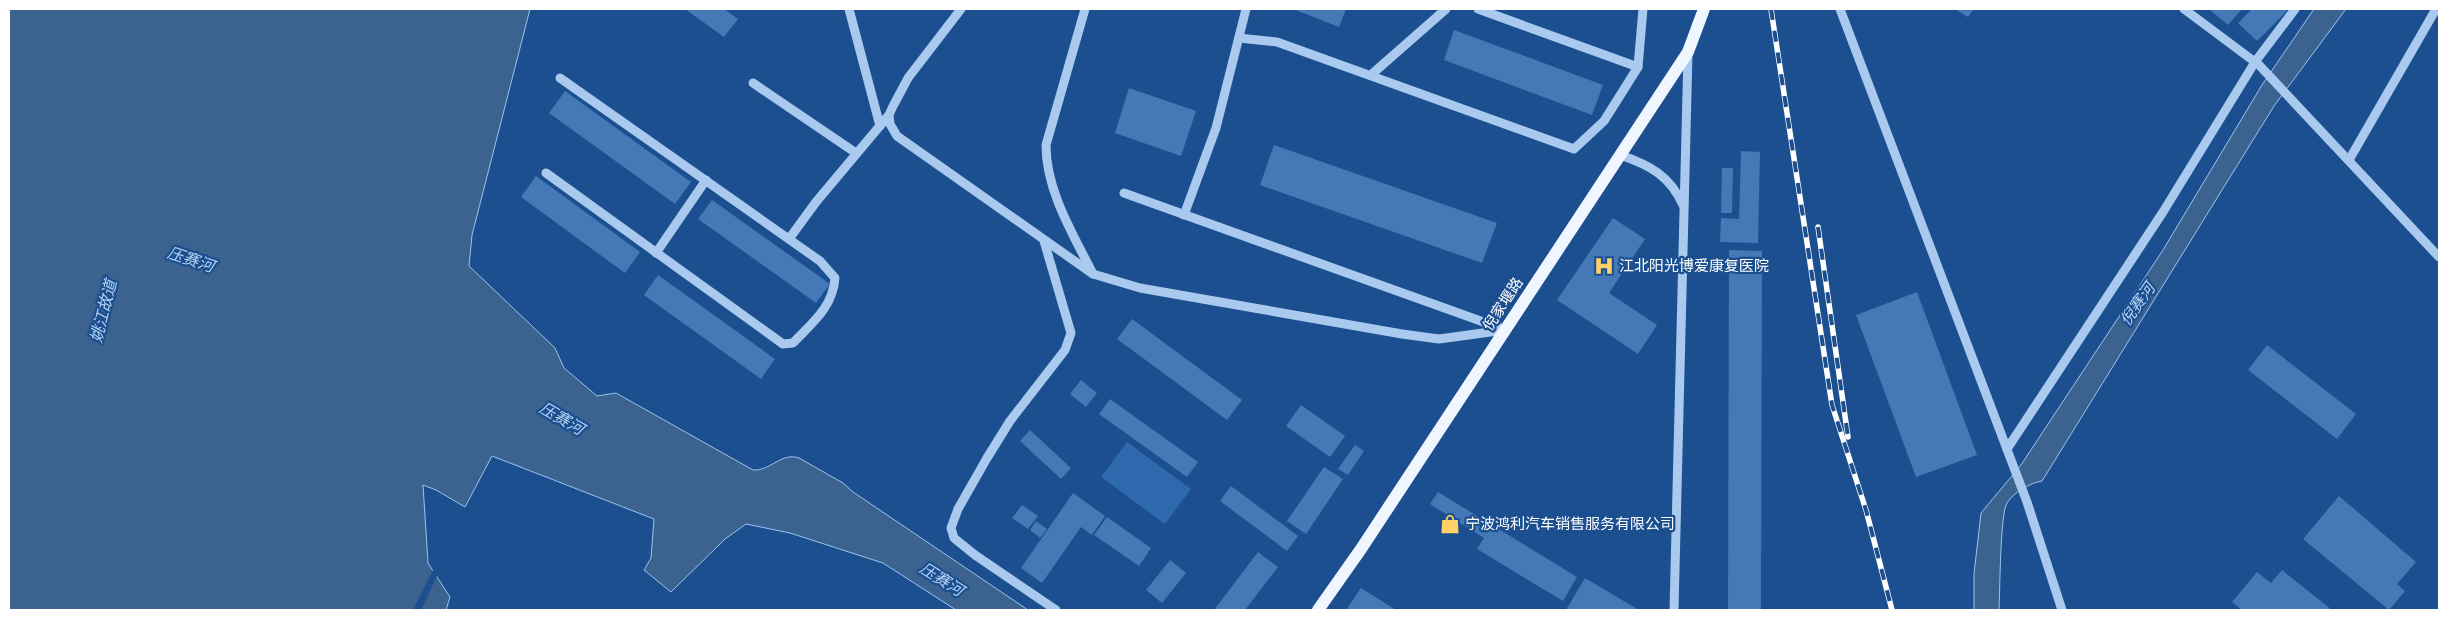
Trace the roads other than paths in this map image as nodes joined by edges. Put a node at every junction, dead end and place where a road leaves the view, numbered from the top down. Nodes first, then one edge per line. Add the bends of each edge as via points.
1 (849, 9) edge
2 (961, 9) edge
3 (1085, 9) edge
4 (1246, 9) edge
5 (1446, 9) edge
6 (1478, 9) edge
7 (1643, 9) edge
8 (1704, 9) edge
9 (1840, 9) edge
10 (2184, 9) edge
11 (2295, 9) edge
12 (2436, 9) edge
13 (1239, 38) junction
14 (1688, 52) junction
15 (2257, 63) junction
16 (1638, 67) junction
17 (1372, 74) junction
18 (560, 78) dead end
19 (754, 83) dead end
20 (889, 115) junction
21 (880, 126) junction
22 (856, 153) junction
23 (1620, 155) junction
24 (2349, 160) junction
25 (546, 173) dead end
26 (706, 180) junction
27 (1124, 193) dead end
28 (1684, 208) junction
29 (1184, 215) junction
30 (789, 239) junction
31 (1044, 241) junction
32 (656, 253) junction
33 (2439, 257) edge
34 (1094, 274) junction
35 (1505, 330) junction
36 (2007, 449) junction
37 (1056, 610) edge
38 (1318, 610) edge
39 (1674, 610) edge
40 (2062, 610) edge

1 - 21 street
2 - 20 street via 908,78
3 - 34 street via 1046,145 1046,165 1064,216
4 - 13 street
5 - 17 street
6 - 16 street
7 - 16 street
8 - 14 main road, 倪家堰路
9 - 36 street
10 - 15 street
11 - 15 street
12 - 24 street
13 - 17 street via 1277,42
13 - 29 street via 1216,128
14 - 23 main road, 倪家堰路
14 - 28 street
15 - 24 street
15 - 36 street
16 - 17 street via 1604,121 1574,149
18 - 26 street
19 - 22 street
20 - 21 street
20 - 31 street via 896,136
21 - 22 street
22 - 30 street
23 - 28 street via 1657,172 1675,188
23 - 35 main road, 倪家堰路
24 - 33 street
25 - 32 street
26 - 30 street
26 - 32 street
27 - 29 street
28 - 39 street
29 - 35 street
30 - 32 street via 820,261 835,278 829,304 793,343 783,344 772,337
31 - 34 street
31 - 37 street via 1071,333 1064,350 987,458 951,528 954,538 975,555
34 - 35 street via 1140,288 1402,334 1439,338
35 - 38 main road, 倪家堰路
36 - 40 street

